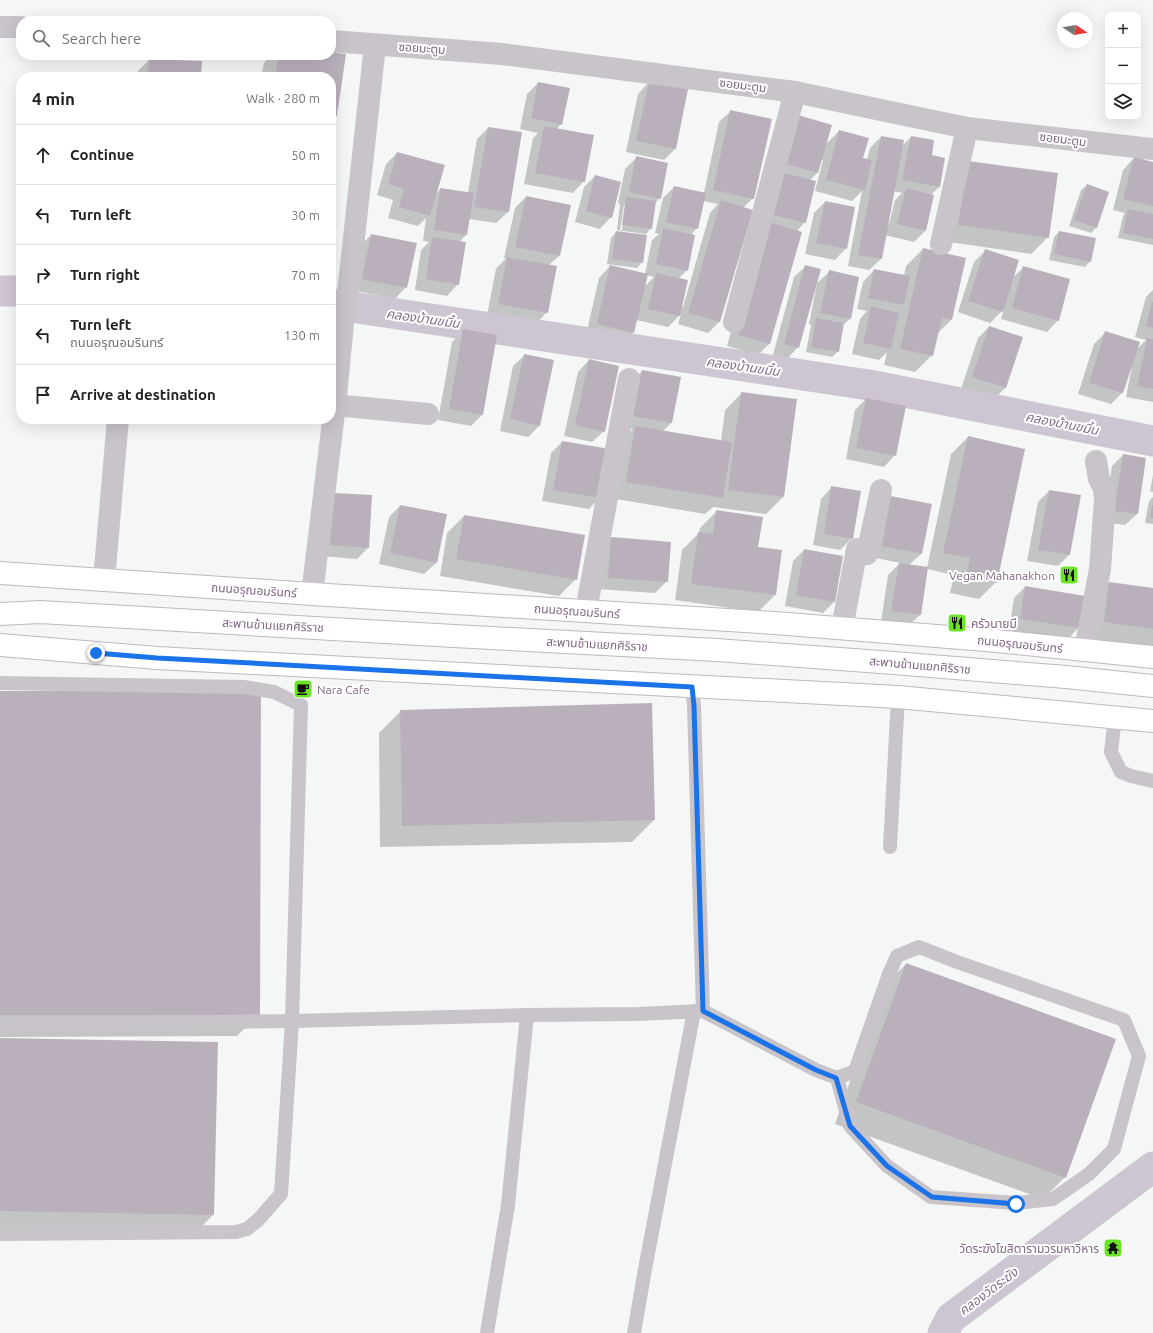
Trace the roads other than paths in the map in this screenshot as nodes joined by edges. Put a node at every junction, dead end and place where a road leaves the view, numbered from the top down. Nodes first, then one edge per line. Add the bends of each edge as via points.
1 (16, 27) edge
2 (0, 28) edge
3 (336, 41) edge
4 (375, 45) junction
5 (795, 92) junction
6 (967, 128) junction
7 (1153, 149) edge
8 (941, 244) dead end
9 (734, 322) dead end
10 (630, 379) dead end
11 (336, 395) edge
12 (336, 405) edge
13 (428, 414) dead end
14 (118, 424) edge
15 (333, 424) edge
16 (1096, 461) dead end
17 (881, 490) dead end
18 (0, 573) edge
19 (104, 580) junction
20 (312, 594) junction
21 (0, 604) edge
22 (586, 611) junction
23 (40, 612) junction
24 (0, 614) edge
25 (842, 628) junction
26 (0, 645) edge
27 (1085, 650) junction
28 (1153, 658) edge
29 (0, 683) edge
30 (1153, 686) edge
31 (692, 687) junction
32 (898, 697) junction
33 (1115, 717) junction
34 (1153, 721) edge
35 (1153, 781) edge
36 (890, 847) dead end
37 (698, 1011) junction
38 (527, 1015) junction
39 (292, 1021) junction
40 (0, 1025) edge
41 (836, 1078) junction
42 (0, 1234) edge
43 (487, 1333) edge
44 (634, 1333) edge

1 - 2 street
3 - 4 street, ซอยมะตูม
4 - 5 street, ซอยมะตูม via 502,54
4 - 11 street
5 - 6 street, ซอยมะตูม
5 - 9 street
6 - 7 street, ซอยมะตูม
6 - 8 street
10 - 22 street
12 - 13 street
14 - 19 street
15 - 20 street
16 - 27 street via 1105,499 1100,569
17 - 25 street via 867,554 857,549
18 - 19 main road, ถนนอรุณอมรินทร์
19 - 20 main road, ถนนอรุณอมรินทร์
20 - 22 main road, ถนนอรุณอมรินทร์
21 - 23 main road, สะพานข้ามแยกศิริราช
22 - 25 main road, ถนนอรุณอมรินทร์
23 - 24 main road, สะพานข้ามแยกศิริราช
23 - 30 main road, สะพานข้ามแยกศิริราช via 725,650
25 - 27 main road, ถนนอรุณอมรินทร์
26 - 31 main road via 165,658
27 - 28 main road, ถนนอรุณอมรินทร์
29 - 39 lane via 244,687 274,692 301,705
31 - 32 main road
31 - 37 lane
32 - 33 main road
32 - 36 lane
33 - 34 main road
33 - 35 lane via 1111,752 1121,772
37 - 38 lane
37 - 41 lane
37 - 44 lane via 646,1262
38 - 39 lane
38 - 43 lane via 508,1205
39 - 40 lane
39 - 42 lane via 281,1194 248,1229 236,1232
41 - 41 lane via 850,1126 887,1166 932,1197 1016,1204 1053,1199 1089,1174 1114,1149 1138,1056 1124,1020 919,947 897,956 855,1071

